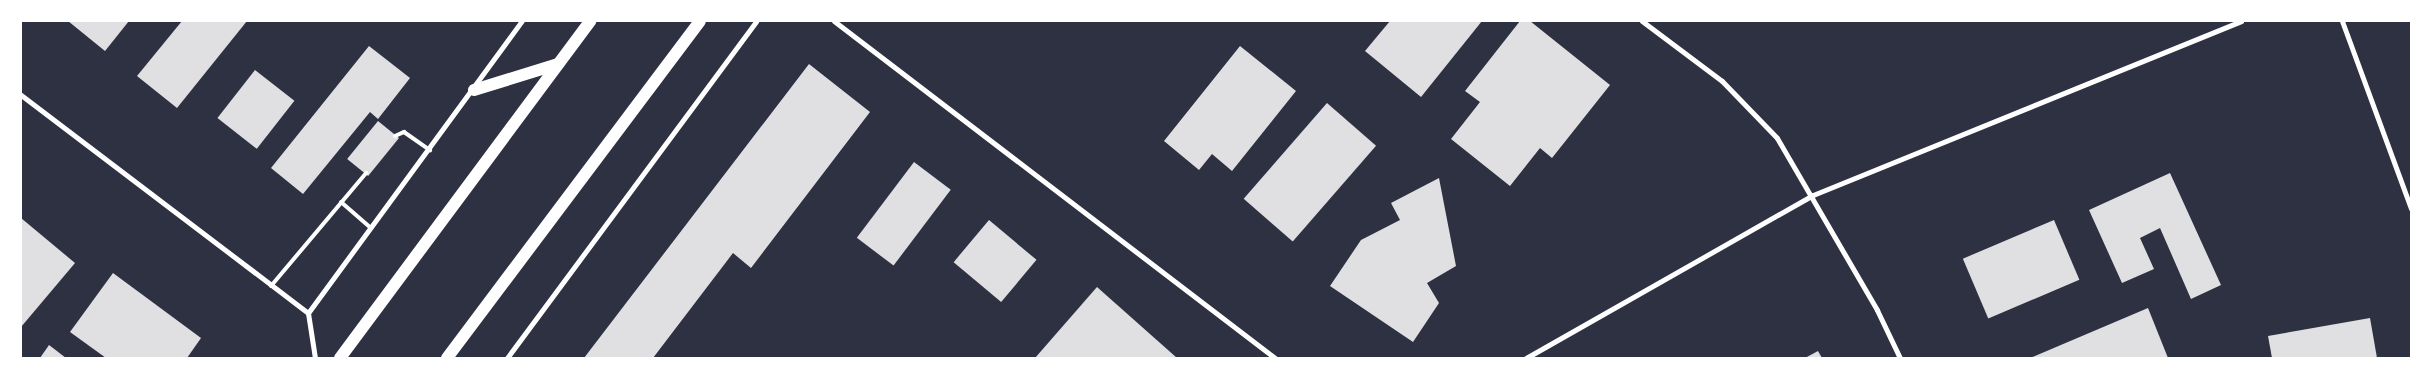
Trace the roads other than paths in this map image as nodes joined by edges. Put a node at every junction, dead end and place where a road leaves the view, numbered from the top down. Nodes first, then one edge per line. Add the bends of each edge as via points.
1 (522, 21) edge
2 (590, 21) edge
3 (700, 21) edge
4 (756, 21) edge
5 (834, 21) edge
6 (1642, 21) edge
7 (2241, 21) edge
8 (2342, 21) edge
9 (558, 64) junction
10 (474, 90) junction
11 (21, 95) edge
12 (395, 136) dead end
13 (430, 150) junction
14 (366, 173) dead end
15 (1812, 195) junction
16 (341, 202) junction
17 (2411, 209) edge
18 (371, 228) junction
19 (271, 287) junction
20 (308, 314) junction
21 (315, 358) edge
22 (340, 358) edge
23 (447, 358) edge
24 (507, 358) edge
25 (1275, 358) edge
26 (1526, 358) edge
27 (1900, 358) edge

1 - 10 street
2 - 9 main road
3 - 23 main road
4 - 24 street
5 - 25 street
6 - 15 street via 1722,82 1777,138
7 - 15 street
8 - 17 street
9 - 10 main road
9 - 22 main road
10 - 13 street
11 - 19 street
12 - 13 lane via 404,132
13 - 18 street
14 - 16 lane
15 - 26 street
15 - 27 street
16 - 18 lane
16 - 19 lane
18 - 20 street
19 - 20 street
20 - 21 street

